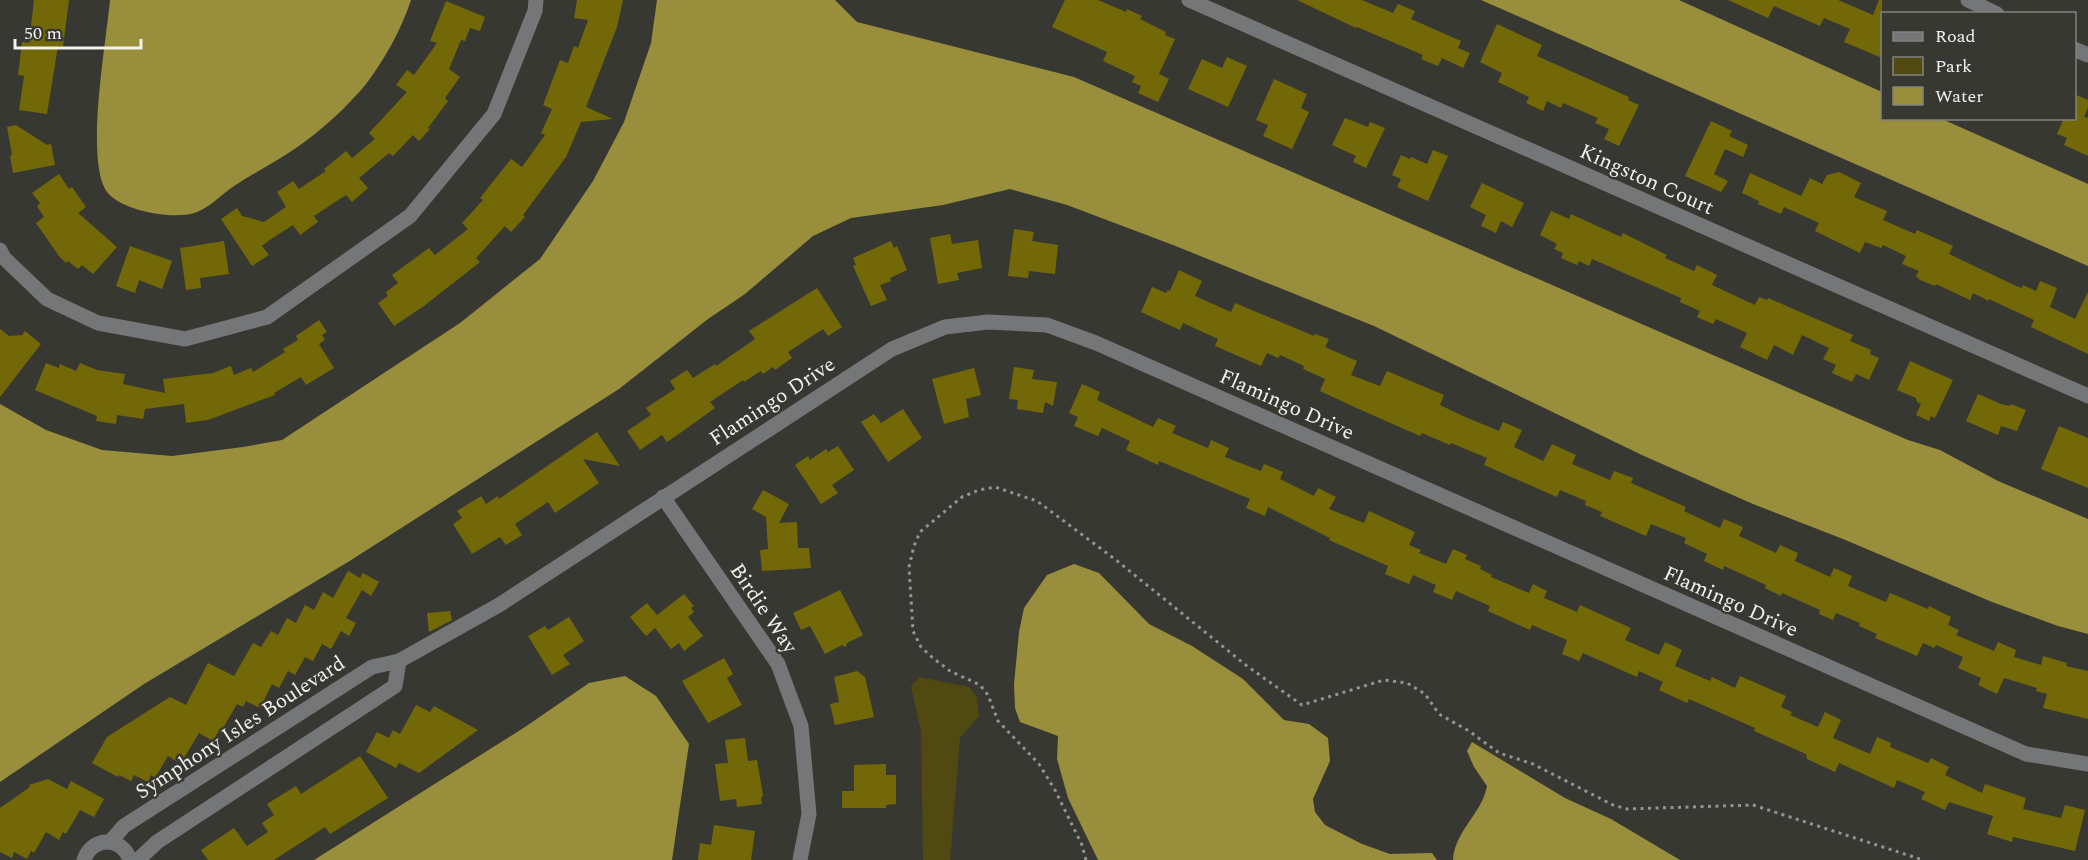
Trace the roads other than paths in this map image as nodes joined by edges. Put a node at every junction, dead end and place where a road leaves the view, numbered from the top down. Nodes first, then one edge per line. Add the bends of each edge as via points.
1 (536, 0) edge
2 (1190, 0) edge
3 (1968, 0) edge
4 (1993, 12) edge
5 (0, 250) edge
6 (2088, 396) edge
7 (663, 497) junction
8 (499, 605) joint
9 (399, 661) junction
10 (2088, 764) edge
11 (111, 841) junction
12 (82, 858) edge
13 (130, 860) edge
14 (138, 860) edge
15 (800, 860) edge

1 - 5 street via 494,114 410,216 267,317 185,339 98,323 47,299
2 - 6 street, Kingston Court
3 - 4 street
7 - 8 street, Flamingo Drive
7 - 10 street, Flamingo Drive via 892,349 945,327 988,322 1047,325 1095,342 2026,754
7 - 15 street, Birdie Way via 778,664 801,726 809,814
8 - 9 street, Symphony Isles Boulevard
9 - 11 street, Symphony Isles Boulevard via 372,667 124,826
9 - 14 street via 395,686 157,842
11 - 12 street, Symphony Isles Boulevard via 96,844
11 - 13 street via 124,848

